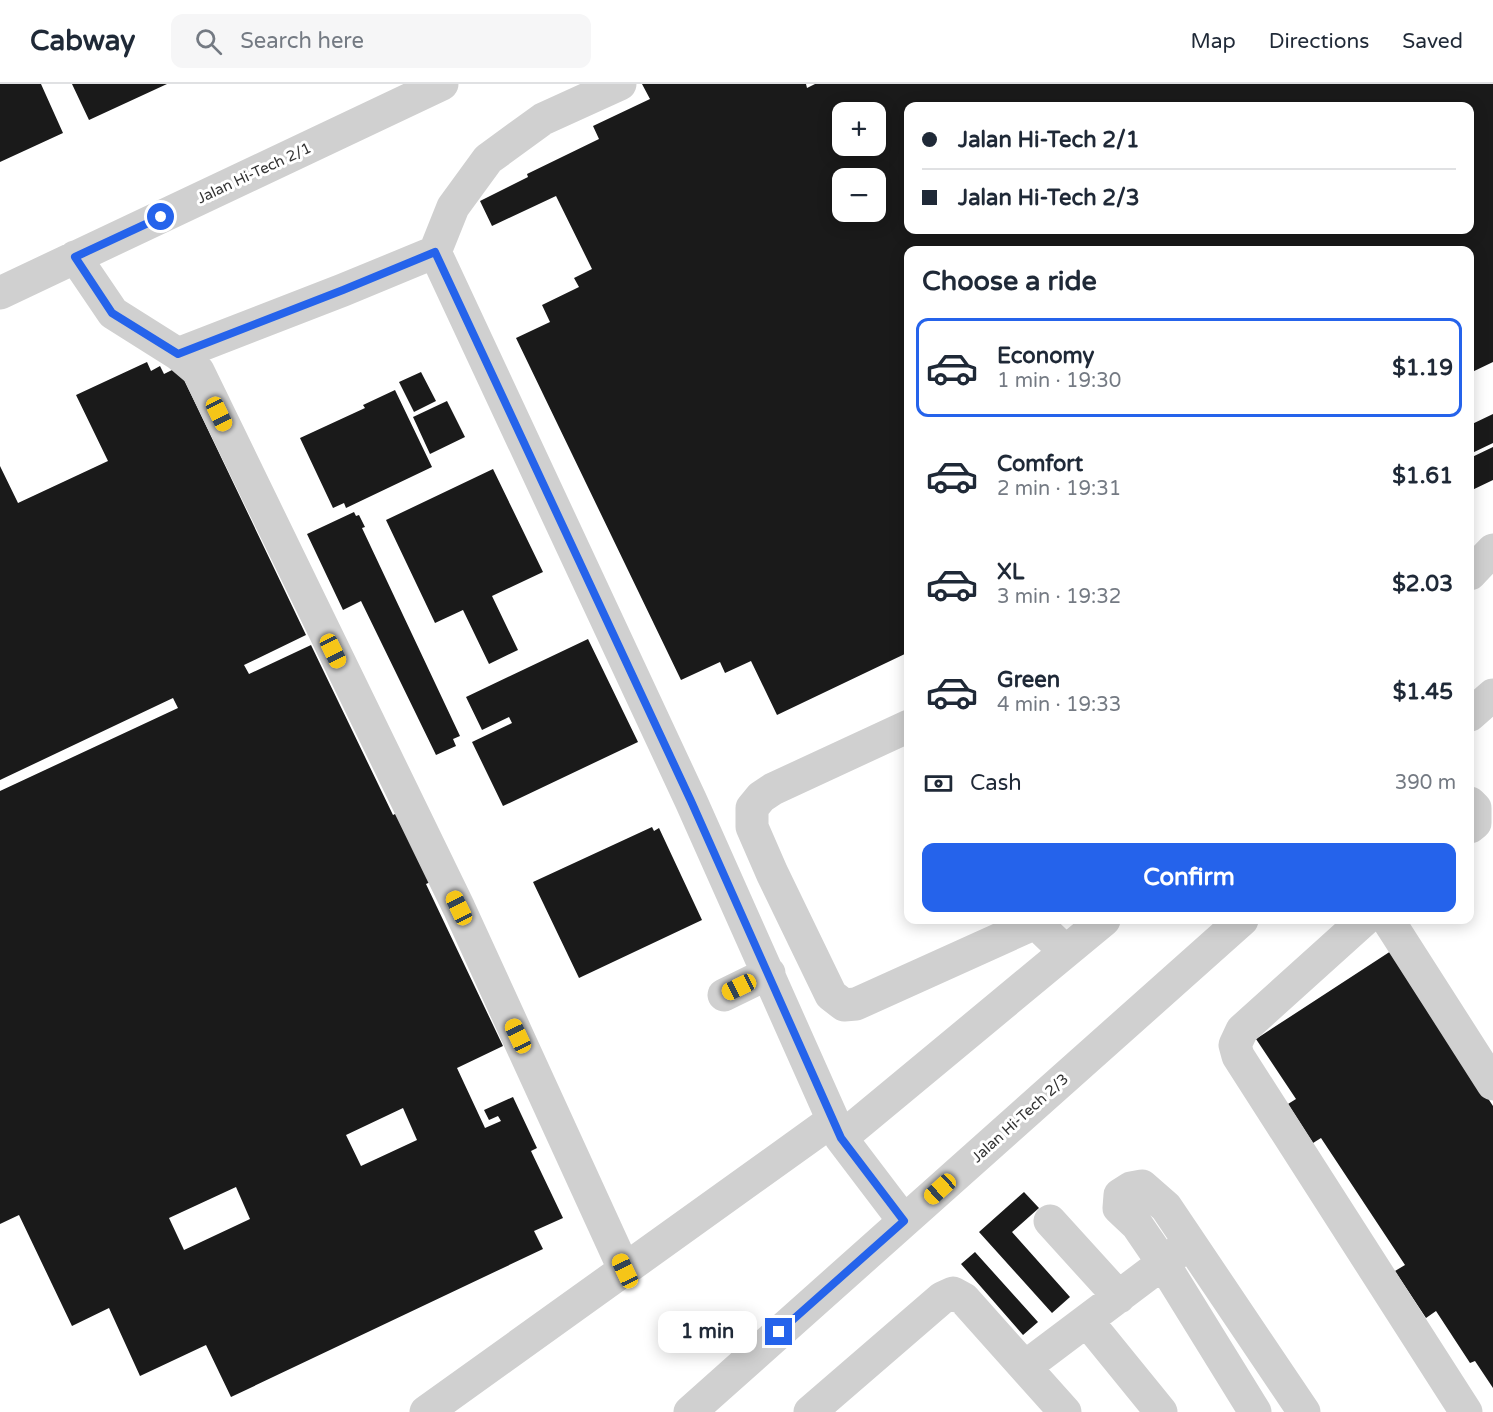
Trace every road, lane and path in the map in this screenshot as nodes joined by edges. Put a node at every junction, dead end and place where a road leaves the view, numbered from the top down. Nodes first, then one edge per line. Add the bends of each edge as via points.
1 (442, 84) edge
2 (620, 84) edge
3 (435, 252) junction
4 (75, 257) junction
5 (0, 293) edge
6 (178, 354) junction
7 (1493, 550) edge
8 (1474, 570) edge
9 (1493, 695) edge
10 (1474, 712) edge
11 (904, 728) edge
12 (1474, 807) edge
13 (1474, 824) edge
14 (1100, 924) edge
15 (1238, 924) edge
16 (1360, 924) edge
17 (1391, 924) edge
18 (1065, 951) junction
19 (769, 973) junction
20 (724, 995) dead end
21 (1493, 1084) edge
22 (837, 1129) junction
23 (904, 1221) junction
24 (1050, 1221) dead end
25 (1189, 1244) junction
26 (1163, 1263) junction
27 (625, 1271) junction
28 (1119, 1297) junction
29 (1087, 1321) junction
30 (1025, 1367) junction
31 (1296, 1400) edge
32 (1253, 1411) edge
33 (426, 1412) edge
34 (690, 1412) edge
35 (810, 1412) edge
36 (1065, 1412) edge
37 (1161, 1412) edge
38 (1466, 1412) edge

1 - 4 street, Jalan Hi-Tech 2/1
2 - 3 street via 543,119 488,159 453,207
3 - 6 street
3 - 19 street
4 - 5 street, Jalan Hi-Tech 2/1
4 - 6 street via 112,313
6 - 27 street via 198,371 219,414 459,908
7 - 8 street
9 - 10 street
11 - 18 street via 773,789 752,808 752,827 831,995 844,1005 856,1004 1031,925 1040,927
12 - 13 street
14 - 18 street
15 - 23 street, Jalan Hi-Tech 2/3
16 - 38 street via 1242,1030 1235,1044 1238,1056
17 - 21 street
18 - 22 street
19 - 20 street
19 - 22 street
22 - 23 street
22 - 27 street
23 - 34 street, Jalan Hi-Tech 2/3
24 - 28 street
25 - 26 street
25 - 26 street via 1166,1207 1142,1186 1120,1195 1119,1208
25 - 31 street
26 - 28 street
26 - 32 street
27 - 33 street
28 - 29 street
29 - 30 street
29 - 37 street
30 - 35 street via 964,1299 953,1293 942,1298
30 - 36 street
31 - 32 street

